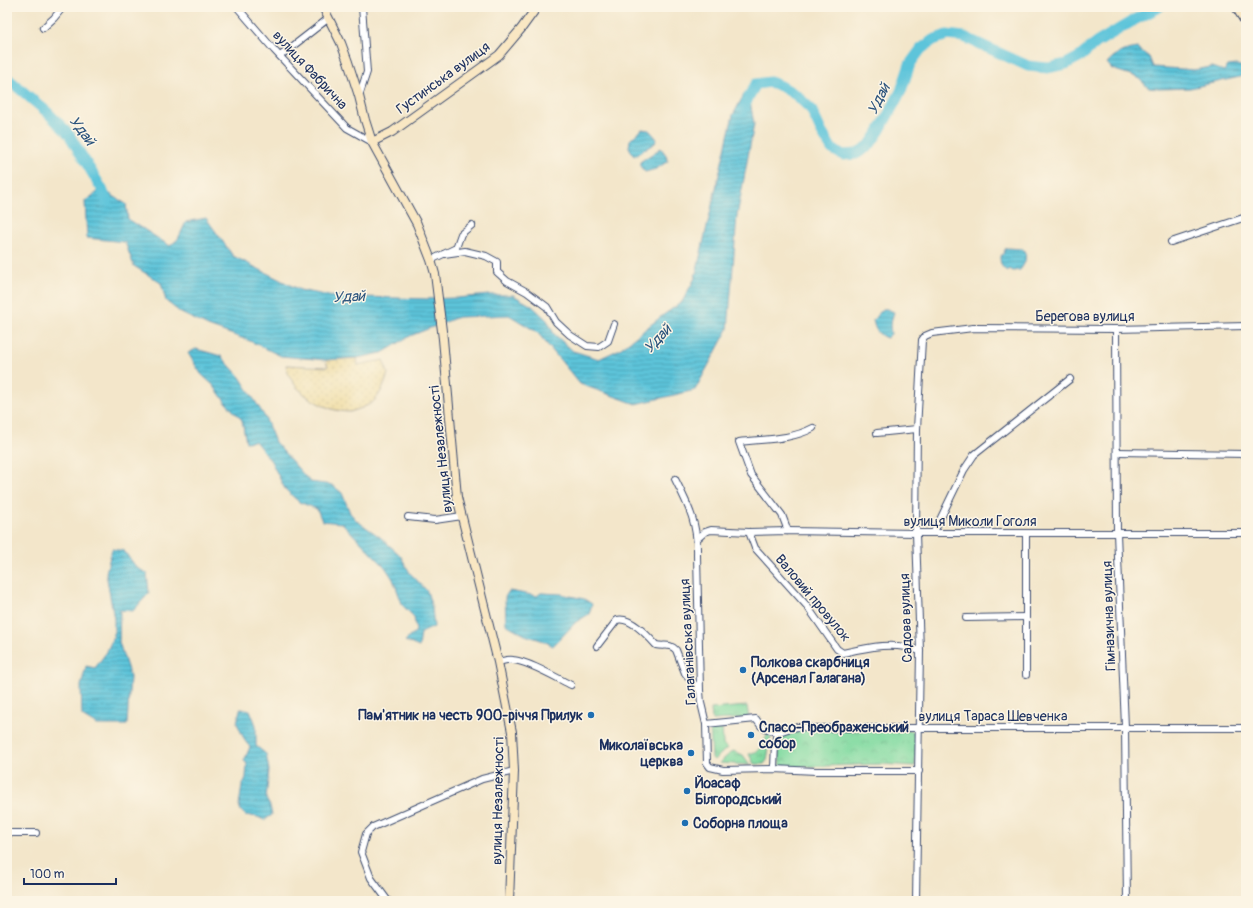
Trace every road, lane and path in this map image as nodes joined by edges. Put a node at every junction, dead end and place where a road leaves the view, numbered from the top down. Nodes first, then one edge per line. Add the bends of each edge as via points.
1 (62, 7) edge
2 (237, 7) edge
3 (323, 7) edge
4 (362, 7) edge
5 (536, 7) edge
6 (1236, 7) edge
7 (329, 18) junction
8 (1246, 23) edge
9 (43, 28) dead end
10 (280, 56) junction
11 (360, 96) junction
12 (372, 142) junction
13 (1246, 217) edge
14 (472, 225) dead end
15 (1171, 242) dead end
16 (444, 254) junction
17 (431, 260) junction
18 (614, 324) dead end
19 (1246, 326) edge
20 (1116, 329) junction
21 (925, 336) joint
22 (1070, 379) dead end
23 (813, 428) dead end
24 (917, 429) junction
25 (877, 433) dead end
26 (1117, 452) junction
27 (1246, 454) edge
28 (675, 479) dead end
29 (462, 516) junction
30 (408, 517) dead end
31 (788, 531) junction
32 (749, 532) junction
33 (934, 532) junction
34 (916, 533) junction
35 (1026, 533) junction
36 (1117, 533) junction
37 (1246, 533) edge
38 (697, 539) junction
39 (1026, 617) junction
40 (966, 618) dead end
41 (597, 646) dead end
42 (920, 651) junction
43 (498, 662) junction
44 (1026, 675) dead end
45 (571, 685) dead end
46 (700, 691) junction
47 (706, 724) junction
48 (1125, 727) junction
49 (919, 728) junction
50 (1246, 728) edge
51 (778, 733) junction
52 (774, 769) junction
53 (514, 771) junction
54 (919, 772) junction
55 (7, 833) edge
56 (36, 833) dead end
57 (388, 901) edge
58 (509, 901) edge
59 (916, 901) edge
60 (1127, 901) edge

1 - 9 street
2 - 10 street, вулиця Фабрична
3 - 7 main road
4 - 11 street, вулиця Незалежності via 367,72
5 - 12 main road, Густинська вулиця via 499,55 392,132
6 - 8 main road
7 - 10 street
7 - 11 main road
10 - 12 street, вулиця Фабрична via 347,128
11 - 12 main road, вулиця Незалежності
12 - 17 main road, вулиця Незалежності via 417,224
13 - 15 street
14 - 16 street via 461,234 456,248
16 - 17 street
16 - 18 street via 465,251 486,256 497,262 497,272 547,308 556,322 587,346 599,347 608,341
17 - 29 main road, вулиця Незалежності via 443,339 457,497
19 - 20 street, Берегова вулиця
20 - 21 street, Берегова вулиця via 973,328 932,332
20 - 26 street, Гімназична вулиця
21 - 24 street, Садова вулиця via 920,345
22 - 33 street via 974,455
23 - 31 street via 785,438 739,442 751,475 782,515
24 - 25 street
24 - 34 street, Садова вулиця
26 - 27 street
26 - 36 street, Гімназична вулиця
28 - 38 street, Галаганівська вулиця via 691,510
29 - 30 street via 435,520
29 - 43 main road, вулиця Незалежності
31 - 32 street, вулиця Миколи Гоголя
31 - 34 street, вулиця Миколи Гоголя
32 - 38 street, вулиця Миколи Гоголя via 711,530
32 - 42 street, Валовий провулок via 755,548 798,595 837,649 843,653 882,645 909,647
33 - 34 street, вулиця Миколи Гоголя
33 - 35 street, вулиця Миколи Гоголя
34 - 42 street, Садова вулиця
35 - 36 street, вулиця Миколи Гоголя
35 - 39 street
36 - 37 street, вулиця Миколи Гоголя
36 - 48 street, Гімназична вулиця
38 - 46 street, Галаганівська вулиця
39 - 40 street
39 - 44 street
41 - 46 street via 617,620 624,620 641,629 656,645 674,647 685,673
42 - 49 street, Садова вулиця
43 - 45 street via 518,660
43 - 53 main road, вулиця Незалежності via 512,732
46 - 47 street, Галаганівська вулиця
47 - 51 street via 756,719 761,726
47 - 52 street, Галаганівська вулиця via 710,767 723,770
48 - 49 street, вулиця Тараса Шевченка
48 - 50 street, вулиця Тараса Шевченка
48 - 60 street, Гімназична вулиця
49 - 51 street, вулиця Тараса Шевченка via 798,726
49 - 54 street, Садова вулиця
51 - 52 street
52 - 54 street
53 - 57 street via 482,779 373,827 366,834 361,852 371,878
53 - 58 main road, вулиця Незалежності
54 - 59 street, Садова вулиця
55 - 56 street

